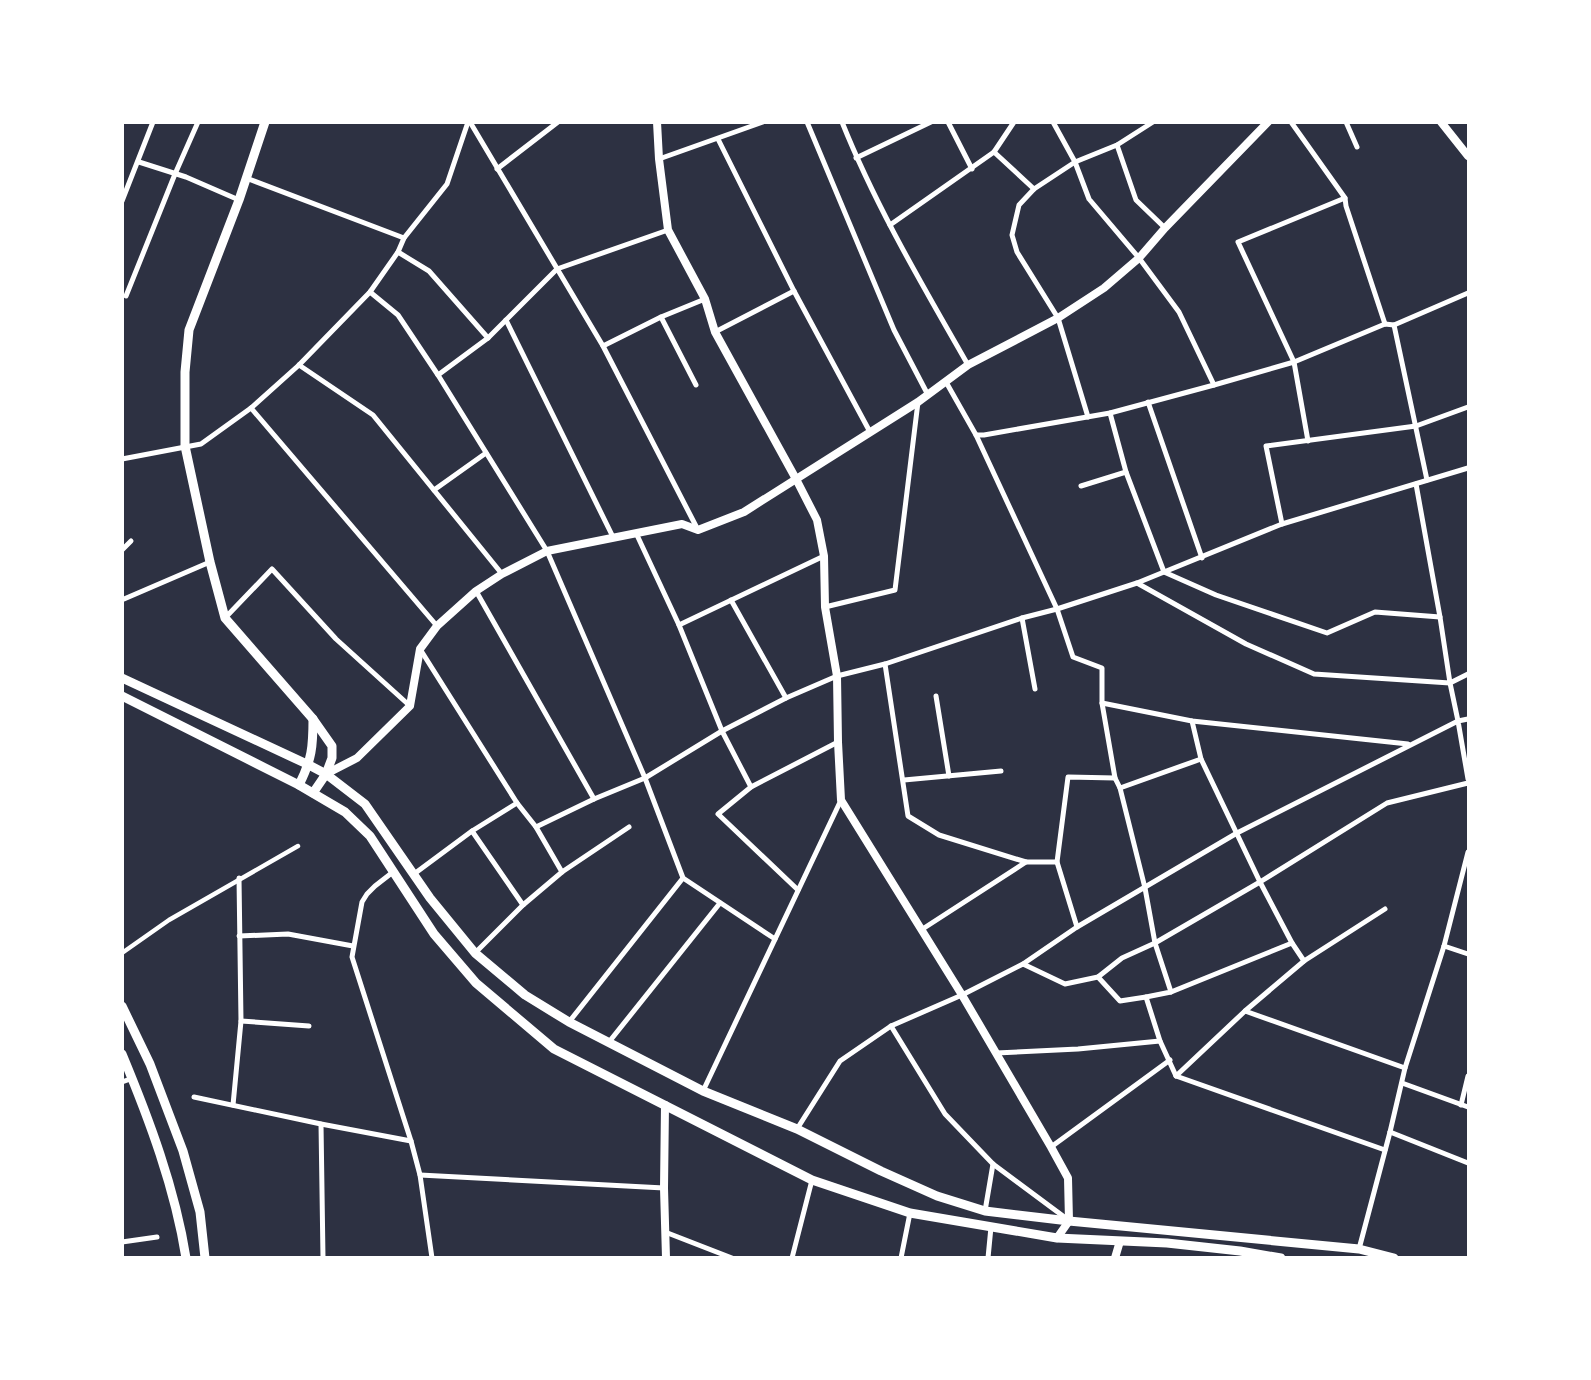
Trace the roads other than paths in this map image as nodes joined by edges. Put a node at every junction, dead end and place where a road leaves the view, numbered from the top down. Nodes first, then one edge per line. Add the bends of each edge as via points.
1 (153, 122) edge
2 (198, 122) edge
3 (265, 122) edge
4 (469, 122) edge
5 (558, 122) edge
6 (657, 122) edge
7 (763, 122) edge
8 (807, 122) edge
9 (842, 122) edge
10 (931, 122) edge
11 (948, 122) edge
12 (1014, 122) edge
13 (1053, 122) edge
14 (1153, 122) edge
15 (1268, 122) edge
16 (1291, 122) edge
17 (1346, 122) edge
18 (1441, 122) edge
19 (718, 139) junction
20 (1117, 144) junction
21 (1357, 147) dead end
22 (994, 152) junction
23 (1468, 156) edge
24 (856, 158) junction
25 (659, 159) junction
26 (139, 162) junction
27 (1075, 162) junction
28 (498, 169) junction
29 (972, 169) junction
30 (175, 174) junction
31 (245, 178) junction
32 (1034, 188) junction
33 (1345, 198) junction
34 (238, 200) junction
35 (122, 201) edge
36 (890, 225) junction
37 (1165, 228) junction
38 (668, 230) junction
39 (404, 238) junction
40 (398, 252) junction
41 (1139, 258) junction
42 (557, 268) junction
43 (794, 291) junction
44 (370, 292) junction
45 (1468, 293) edge
46 (126, 296) dead end
47 (705, 300) junction
48 (661, 317) junction
49 (1058, 318) junction
50 (506, 320) junction
51 (1385, 324) junction
52 (1394, 325) junction
53 (715, 332) junction
54 (488, 338) junction
55 (603, 346) junction
56 (1294, 362) junction
57 (299, 365) junction
58 (968, 365) junction
59 (438, 375) junction
60 (946, 382) junction
61 (696, 385) dead end
62 (1214, 385) junction
63 (928, 395) junction
64 (918, 402) junction
65 (1148, 402) junction
66 (1468, 407) edge
67 (251, 408) junction
68 (1110, 413) junction
69 (1088, 417) junction
70 (1416, 426) junction
71 (870, 432) junction
72 (976, 435) junction
73 (1308, 441) junction
74 (185, 446) junction
75 (486, 453) junction
76 (122, 458) edge
77 (1468, 468) edge
78 (1126, 472) junction
79 (796, 479) junction
80 (1427, 480) junction
81 (1416, 484) junction
82 (1081, 486) dead end
83 (434, 490) junction
84 (1282, 524) junction
85 (698, 530) junction
86 (636, 533) junction
87 (613, 538) junction
88 (132, 541) dead end
89 (122, 550) edge
90 (547, 551) junction
91 (824, 556) junction
92 (1202, 558) junction
93 (210, 562) junction
94 (1164, 572) junction
95 (502, 574) junction
96 (1137, 583) junction
97 (476, 591) junction
98 (124, 599) dead end
99 (732, 600) junction
100 (825, 607) junction
101 (1057, 609) junction
102 (1440, 617) junction
103 (225, 618) junction
104 (1022, 618) junction
105 (438, 626) junction
106 (679, 626) junction
107 (420, 649) junction
108 (885, 664) junction
109 (1468, 674) edge
110 (837, 676) junction
111 (122, 678) edge
112 (1450, 684) junction
113 (1035, 689) dead end
114 (122, 696) edge
115 (936, 696) dead end
116 (786, 698) junction
117 (1102, 703) junction
118 (410, 706) junction
119 (313, 719) junction
120 (1468, 719) edge
121 (1192, 721) junction
122 (1458, 721) junction
123 (722, 731) junction
124 (838, 742) junction
125 (1410, 745) junction
126 (1201, 759) junction
127 (309, 765) junction
128 (1001, 771) dead end
129 (326, 774) junction
130 (949, 776) junction
131 (645, 778) junction
132 (1116, 778) junction
133 (904, 780) junction
134 (1468, 781) edge
135 (299, 785) junction
136 (751, 786) junction
137 (1120, 788) junction
138 (313, 793) junction
139 (594, 799) junction
140 (841, 800) junction
141 (517, 803) junction
142 (536, 827) junction
143 (629, 827) dead end
144 (472, 831) junction
145 (1237, 833) junction
146 (298, 846) dead end
147 (1468, 852) edge
148 (1026, 862) junction
149 (1057, 862) junction
150 (393, 872) junction
151 (562, 872) junction
152 (414, 874) junction
153 (238, 878) junction
154 (683, 878) junction
155 (1260, 882) junction
156 (1144, 888) junction
157 (798, 890) junction
158 (720, 903) junction
159 (523, 905) junction
160 (1385, 909) dead end
161 (1077, 927) junction
162 (921, 930) junction
163 (239, 936) junction
164 (775, 939) junction
165 (1155, 943) junction
166 (1292, 943) junction
167 (353, 946) junction
168 (1444, 946) junction
169 (122, 952) edge
170 (475, 953) junction
171 (1468, 954) edge
172 (1304, 961) junction
173 (1023, 964) junction
174 (1098, 977) junction
175 (1171, 992) junction
176 (962, 995) junction
177 (1146, 997) junction
178 (122, 1006) edge
179 (1245, 1011) junction
180 (241, 1021) junction
181 (568, 1022) junction
182 (309, 1026) dead end
183 (891, 1026) junction
184 (1160, 1041) junction
185 (609, 1042) junction
186 (996, 1053) junction
187 (122, 1054) edge
188 (1170, 1060) junction
189 (1405, 1068) junction
190 (1176, 1076) junction
191 (1468, 1076) edge
192 (133, 1078) junction
193 (122, 1082) edge
194 (1402, 1083) junction
195 (703, 1091) junction
196 (194, 1097) dead end
197 (233, 1105) junction
198 (665, 1105) junction
199 (1461, 1105) junction
200 (1468, 1107) edge
201 (321, 1124) junction
202 (797, 1129) junction
203 (1390, 1132) junction
204 (411, 1141) junction
205 (1051, 1148) junction
206 (1385, 1150) junction
207 (1468, 1163) edge
208 (993, 1164) junction
209 (420, 1175) junction
210 (812, 1180) junction
211 (664, 1188) junction
212 (985, 1211) junction
213 (910, 1213) junction
214 (1069, 1220) junction
215 (991, 1227) junction
216 (665, 1232) junction
217 (157, 1237) dead end
218 (1057, 1238) junction
219 (1120, 1241) junction
220 (122, 1242) edge
221 (1359, 1249) junction
222 (1239, 1254) edge
223 (186, 1258) edge
224 (205, 1258) edge
225 (323, 1258) edge
226 (432, 1258) edge
227 (666, 1258) edge
228 (732, 1258) edge
229 (792, 1258) edge
230 (901, 1258) edge
231 (988, 1258) edge
232 (1115, 1258) edge
233 (1281, 1258) edge
234 (1394, 1258) edge

1 - 26 street
2 - 30 street
3 - 31 main road
4 - 28 street
4 - 39 street via 447,184
5 - 28 street
6 - 25 street
7 - 19 street
8 - 63 street via 894,330
9 - 24 street
10 - 24 street
11 - 29 street
12 - 22 street
13 - 27 street
14 - 20 street
15 - 37 street
16 - 33 street
17 - 21 street
18 - 23 street
19 - 25 street
19 - 43 street
20 - 27 street
20 - 37 street via 1136,200
22 - 29 street
22 - 32 street
24 - 36 street
25 - 38 street
26 - 30 street
26 - 35 street
27 - 32 street
27 - 41 street via 1089,198
28 - 42 street
29 - 36 street
30 - 34 street
30 - 46 street
31 - 34 main road
31 - 39 street
32 - 49 street via 1019,205 1012,234 1017,252
33 - 51 street
33 - 56 street via 1238,242
34 - 74 main road via 189,330 185,372
36 - 58 street
37 - 41 street
38 - 42 street
38 - 47 street
39 - 40 street
40 - 44 street
40 - 54 street via 429,270
41 - 49 street via 1104,288
41 - 62 street via 1179,312
42 - 50 street
42 - 55 street
43 - 53 street
43 - 71 street
44 - 57 street
44 - 59 street via 398,315
45 - 52 street
47 - 48 street
47 - 53 street
48 - 55 street
48 - 61 street
49 - 58 street
49 - 69 street
50 - 54 street
50 - 87 street
51 - 52 street
51 - 56 street
52 - 70 street
53 - 79 street
54 - 59 street
55 - 85 street
56 - 62 street
56 - 73 street
57 - 67 street
57 - 83 street via 373,415
58 - 60 street
59 - 75 street
60 - 63 street
60 - 72 street
62 - 65 street
63 - 64 street
64 - 71 street
64 - 100 street via 895,590
65 - 68 street
65 - 92 street
66 - 70 street
67 - 74 street via 201,444
67 - 105 street
68 - 69 street
68 - 78 street
69 - 72 street
70 - 73 street
70 - 80 street
71 - 79 street
72 - 101 street
73 - 84 street via 1266,446
74 - 76 street
74 - 93 main road
75 - 83 street
75 - 90 street
77 - 80 street
78 - 82 street
78 - 94 street
79 - 85 street via 744,512
79 - 91 street via 817,520
80 - 81 street
81 - 84 street
81 - 102 street
83 - 95 street
84 - 92 street
85 - 86 street via 682,524
86 - 87 street
86 - 106 street
87 - 90 street
88 - 89 street
90 - 95 street
90 - 131 street
91 - 99 street
91 - 100 street
92 - 94 street
93 - 98 street
93 - 103 main road
94 - 96 street
94 - 102 street via 1216,595 1328,633 1375,612
95 - 97 street
96 - 101 street
96 - 112 street via 1246,644 1314,674
97 - 105 street
97 - 139 street
99 - 106 street
99 - 116 street
100 - 110 street
101 - 104 street
101 - 117 street via 1073,657 1102,668
102 - 112 street
103 - 118 street via 272,569 336,639
103 - 119 main road
104 - 108 street
104 - 113 street
105 - 107 street
106 - 123 street
107 - 118 street
107 - 141 street
108 - 110 street
108 - 133 street
109 - 112 street
110 - 116 street
110 - 124 street
111 - 127 main road
112 - 122 street
114 - 135 main road
115 - 130 street
116 - 123 street
117 - 121 street
117 - 132 street
118 - 129 street via 358,758
119 - 127 main road
119 - 129 main road via 332,746 332,758
120 - 122 street
121 - 125 street
121 - 126 street
122 - 125 street
122 - 134 street
123 - 131 street
123 - 136 street
124 - 136 street
124 - 140 street
125 - 145 street
126 - 137 street
126 - 145 street
127 - 129 main road
127 - 135 main road
128 - 130 street
129 - 138 main road
129 - 152 main road via 364,804
130 - 133 street
131 - 139 street
131 - 154 street
132 - 137 street
132 - 149 street via 1068,777
133 - 148 street via 908,816 939,835
134 - 155 street via 1387,804
135 - 138 main road
136 - 157 street via 718,814
137 - 156 street
138 - 150 main road via 345,812 370,836
139 - 142 street
140 - 157 street
140 - 162 street
141 - 142 street
141 - 144 street
142 - 151 street
143 - 151 street
144 - 152 street
144 - 159 street
145 - 155 street
145 - 156 street
146 - 153 street
147 - 168 street
148 - 149 street
148 - 162 street
149 - 161 street
150 - 167 street via 362,902
150 - 198 main road via 434,934 476,983 554,1049
151 - 159 street
152 - 170 main road
153 - 163 street
153 - 169 street
154 - 158 street
154 - 181 street
155 - 165 street
155 - 166 street
156 - 161 street
156 - 165 street
157 - 164 street
158 - 164 street
158 - 185 street
159 - 170 street
160 - 172 street
161 - 173 street
162 - 176 street
163 - 167 street via 288,934
163 - 180 street
164 - 195 street
165 - 174 street via 1122,958
165 - 175 street
166 - 172 street
166 - 175 street
167 - 204 street via 352,957
168 - 171 street
168 - 189 street
170 - 181 main road via 525,995
172 - 179 street
173 - 174 street via 1065,984
173 - 176 street
174 - 177 street via 1120,1001
175 - 177 street
176 - 183 street
176 - 186 street
177 - 184 street
178 - 224 main road via 150,1064 183,1150 200,1212
179 - 189 street
179 - 190 street
180 - 182 street
180 - 197 street
181 - 185 main road
183 - 202 street via 840,1061
183 - 208 street via 946,1114
184 - 186 street
184 - 188 street
185 - 195 main road
186 - 205 street
187 - 192 main road
188 - 190 street
188 - 205 street
189 - 194 street
190 - 206 street
191 - 199 street
192 - 193 street
192 - 223 main road via 158,1148 182,1231
194 - 199 street
194 - 203 street
195 - 202 main road
196 - 197 street
197 - 201 street
198 - 210 main road
198 - 211 street
199 - 200 street
201 - 204 street
201 - 225 street
202 - 212 main road via 929,1192
203 - 206 street
203 - 207 street
204 - 209 street
205 - 214 street via 1068,1178
206 - 221 street
208 - 212 street
208 - 214 street
209 - 211 street
209 - 226 street
210 - 213 main road
210 - 229 street
211 - 216 street
212 - 214 main road
213 - 215 main road
213 - 230 street
214 - 218 street
214 - 221 main road
215 - 218 main road
215 - 231 street
216 - 227 street
216 - 228 street
217 - 220 street
218 - 219 main road
219 - 222 main road via 1167,1243
219 - 232 street
221 - 234 main road
222 - 233 main road

